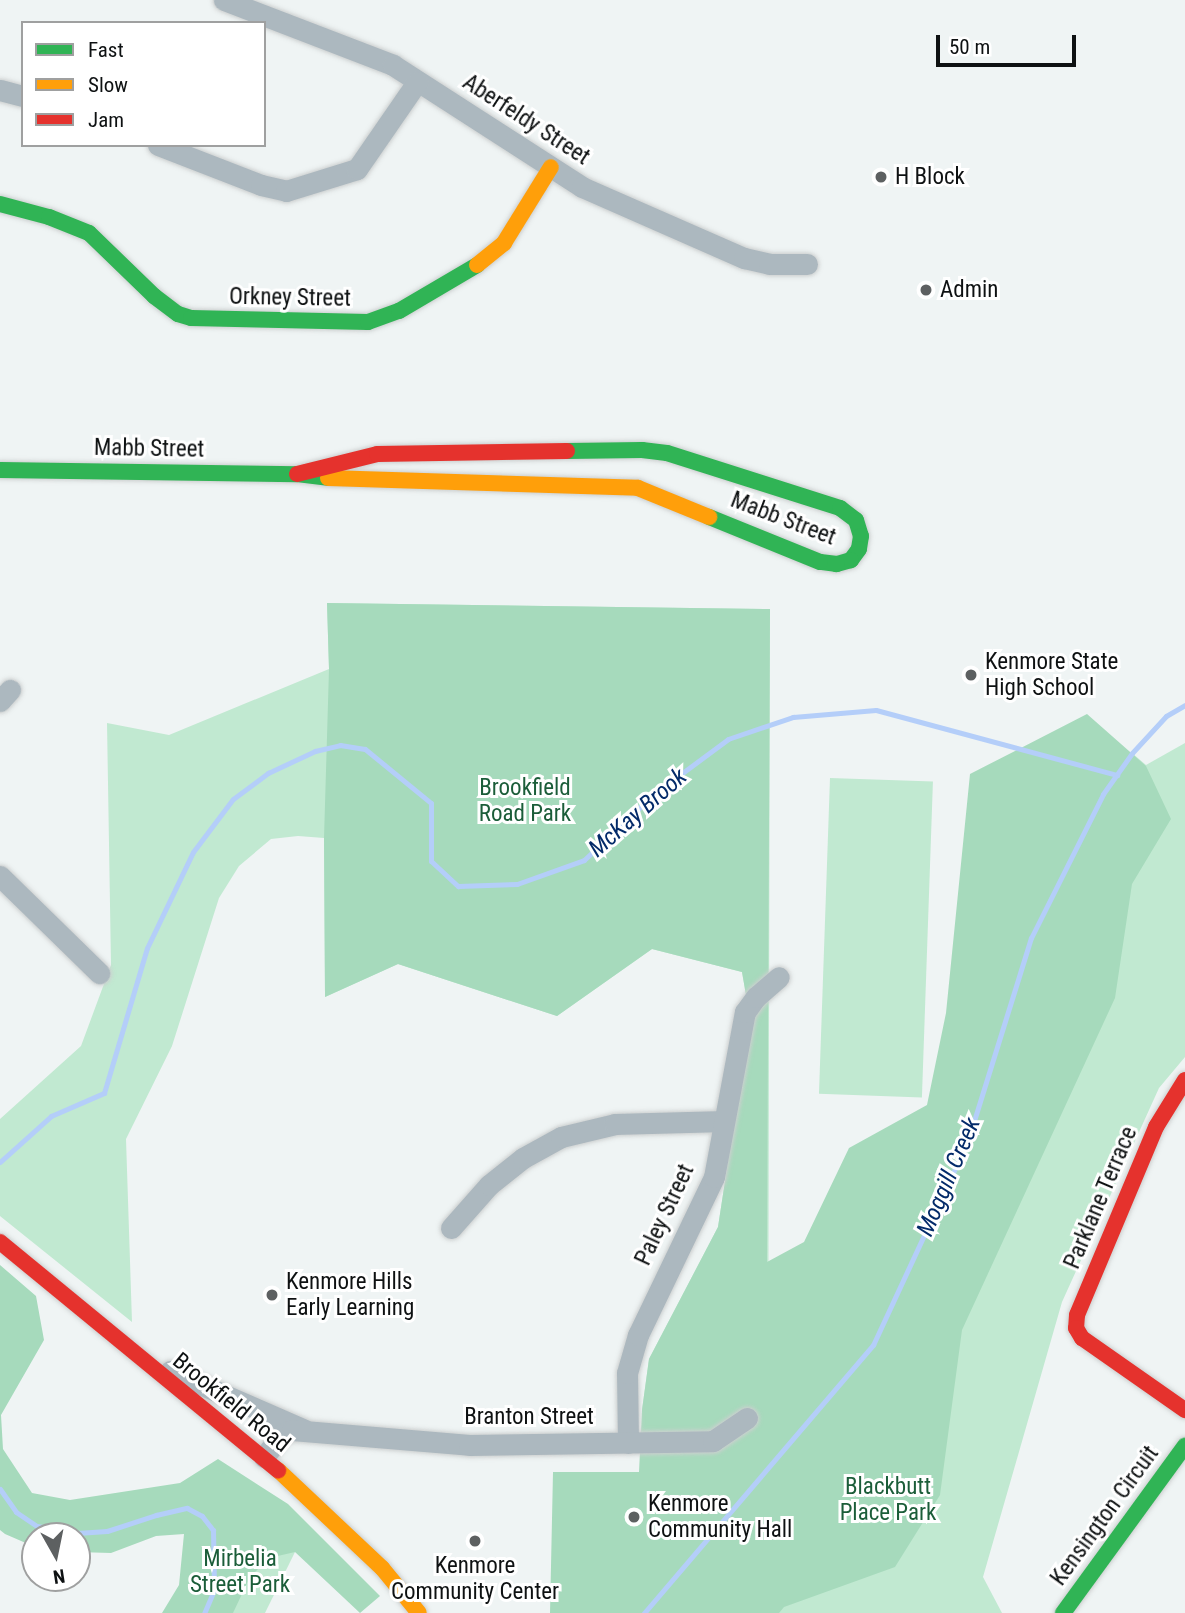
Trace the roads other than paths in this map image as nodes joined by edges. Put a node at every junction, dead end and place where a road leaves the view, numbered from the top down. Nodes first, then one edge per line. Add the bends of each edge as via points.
1 (228, 1) edge
2 (417, 82) junction
3 (0, 90) edge
4 (21, 95) edge
5 (163, 147) edge
6 (551, 167) junction
7 (0, 204) edge
8 (807, 264) dead end
9 (0, 470) edge
10 (297, 474) junction
11 (0, 876) edge
12 (99, 973) dead end
13 (779, 977) dead end
14 (1185, 1080) edge
15 (724, 1121) junction
16 (451, 1227) dead end
17 (0, 1242) edge
18 (139, 1358) junction
19 (1185, 1410) edge
20 (747, 1418) dead end
21 (305, 1430) junction
22 (628, 1443) junction
23 (1185, 1446) edge
24 (264, 1457) junction
25 (419, 1613) edge
26 (1063, 1613) edge

1 - 2 street, Aberfeldy Street via 393,65
2 - 5 street via 357,169 286,191
2 - 6 street, Aberfeldy Street
3 - 4 street
6 - 7 street, Orkney Street via 504,243 482,262 399,311 368,322 178,314 89,233
6 - 8 street, Aberfeldy Street via 582,187 744,258 769,264
9 - 10 street, Mabb Street
10 - 10 street, Mabb Street via 377,454 642,450 667,453 840,508 856,520 861,536 851,560 837,564 820,562 638,488
11 - 12 street
13 - 15 street, Paley Street via 745,1012
14 - 19 street, Parklane Terrace via 1156,1127 1077,1315 1076,1328 1082,1338
15 - 16 street via 615,1124 561,1137 523,1158 489,1185
15 - 22 street, Paley Street via 714,1177 627,1373
17 - 18 street, Brookfield Road
18 - 21 street, Branton Street
18 - 24 street, Brookfield Road
20 - 22 street, Branton Street via 713,1441
21 - 22 street, Branton Street via 469,1445
21 - 24 street, Branton Street via 282,1434
23 - 26 street, Kensington Circuit
24 - 25 street, Brookfield Road via 382,1568

